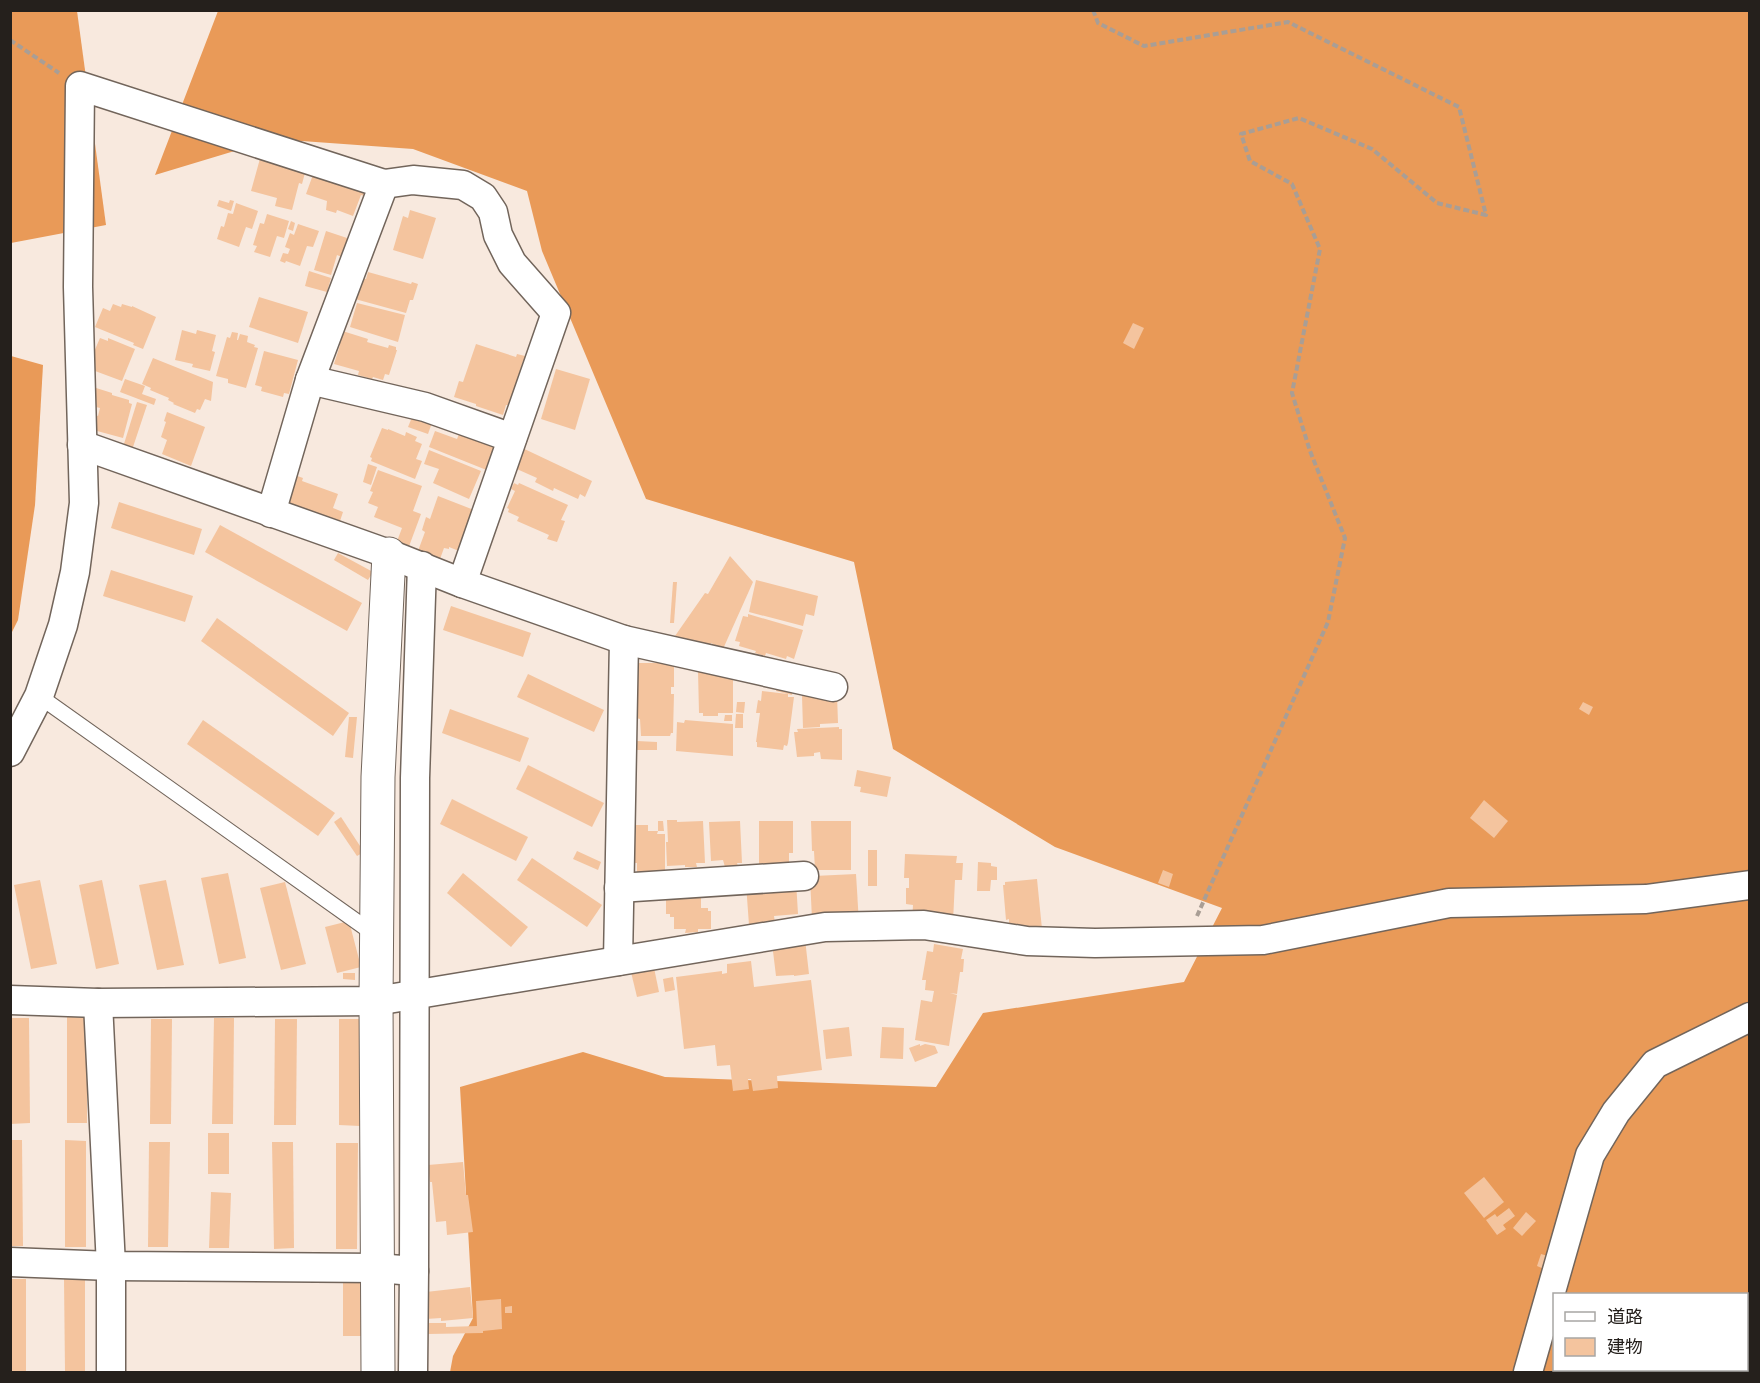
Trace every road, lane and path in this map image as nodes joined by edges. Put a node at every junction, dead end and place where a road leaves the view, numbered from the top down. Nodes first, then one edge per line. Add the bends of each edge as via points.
1 (1093, 10) edge
2 (10, 40) edge
3 (80, 86) junction
4 (384, 184) junction
5 (310, 380) junction
6 (512, 438) junction
7 (82, 445) junction
8 (271, 513) junction
9 (389, 554) junction
10 (422, 567) junction
11 (462, 583) junction
12 (624, 640) junction
13 (833, 687) dead end
14 (39, 696) junction
15 (10, 752) edge
16 (378, 777) junction
17 (415, 778) junction
18 (804, 876) dead end
19 (1749, 885) edge
20 (619, 888) junction
21 (377, 936) junction
22 (1186, 941) junction
23 (618, 961) junction
24 (414, 995) junction
25 (10, 1000) edge
26 (376, 1001) junction
27 (98, 1003) junction
28 (1749, 1017) edge
29 (10, 1262) edge
30 (111, 1266) junction
31 (377, 1268) junction
32 (414, 1271) junction
33 (111, 1372) edge
34 (378, 1372) edge
35 (413, 1372) edge
36 (1528, 1372) edge

1 - 22 path via 1098,23 1144,46 1288,22 1459,107 1486,215 1437,203 1372,149 1299,118 1241,134 1250,161 1292,184 1320,249 1292,393 1310,451 1345,538 1328,622
2 - 3 path
3 - 4 street
3 - 7 street via 78,287
4 - 5 street
4 - 6 street via 413,180 463,185 483,197 493,212 498,235 512,262 556,313
5 - 6 street via 425,407
5 - 8 street
6 - 11 street
7 - 8 street
7 - 14 street via 84,503 75,572 63,625
8 - 9 street
9 - 10 street
9 - 16 street
10 - 11 street
10 - 17 street
11 - 12 street
12 - 13 street
12 - 20 street
14 - 15 street
14 - 21 lane
16 - 17 street
16 - 21 street
17 - 24 street
18 - 20 street
19 - 22 street via 1646,899 1449,903 1263,940
20 - 23 street
21 - 26 street
22 - 23 street via 1027,941 924,925 825,927
23 - 24 street
24 - 26 street
24 - 32 street
25 - 27 street
26 - 27 street
26 - 31 street
27 - 30 street
28 - 36 street via 1655,1064 1616,1112 1590,1155
29 - 30 street
30 - 31 street
30 - 33 street
31 - 32 street
31 - 34 street
32 - 35 street

